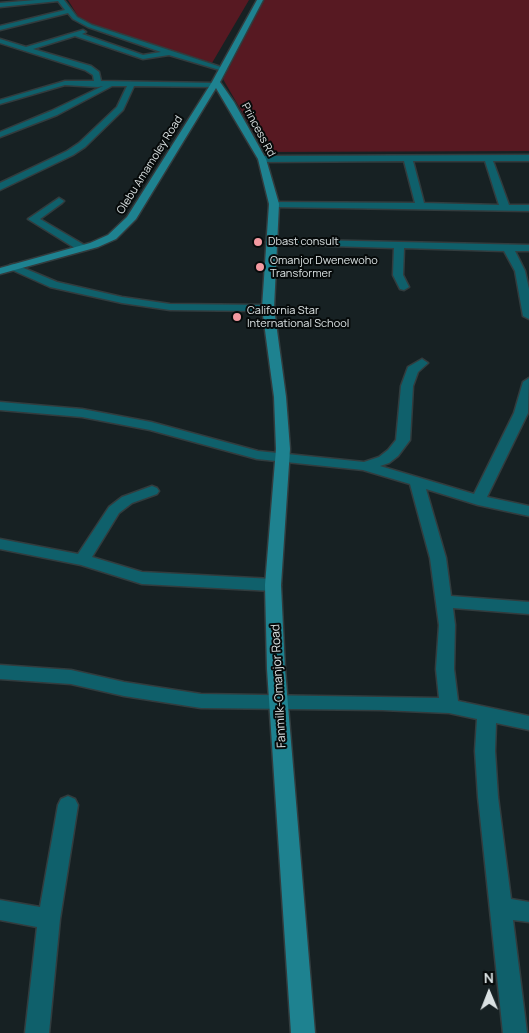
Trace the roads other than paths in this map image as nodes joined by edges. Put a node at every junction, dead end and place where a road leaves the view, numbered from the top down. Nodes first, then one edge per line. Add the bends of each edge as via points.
1 (56, 0) edge
2 (62, 0) edge
3 (260, 0) edge
4 (0, 5) edge
5 (68, 12) junction
6 (0, 28) edge
7 (97, 29) junction
8 (74, 34) junction
9 (0, 40) edge
10 (28, 48) junction
11 (167, 53) junction
12 (223, 69) junction
13 (98, 84) junction
14 (215, 84) junction
15 (110, 85) junction
16 (131, 85) junction
17 (0, 102) edge
18 (0, 135) edge
19 (488, 158) junction
20 (529, 158) edge
21 (262, 159) junction
22 (408, 159) junction
23 (0, 187) edge
24 (59, 201) dead end
25 (274, 204) junction
26 (420, 206) junction
27 (505, 207) junction
28 (529, 208) edge
29 (399, 246) junction
30 (270, 247) junction
31 (82, 248) junction
32 (508, 248) junction
33 (529, 248) edge
34 (14, 267) junction
35 (0, 271) edge
36 (404, 287) dead end
37 (268, 308) junction
38 (529, 316) edge
39 (422, 363) dead end
40 (529, 382) edge
41 (0, 406) edge
42 (282, 459) junction
43 (365, 466) junction
44 (417, 482) junction
45 (152, 491) dead end
46 (478, 500) junction
47 (529, 511) edge
48 (0, 544) edge
49 (82, 560) junction
50 (273, 585) junction
51 (443, 601) junction
52 (529, 608) edge
53 (0, 672) edge
54 (278, 702) junction
55 (449, 706) junction
56 (486, 714) junction
57 (529, 723) edge
58 (68, 805) dead end
59 (500, 908) junction
60 (0, 910) edge
61 (529, 912) edge
62 (49, 919) junction
63 (37, 1033) edge
64 (304, 1033) edge
65 (515, 1033) edge

1 - 4 street
2 - 5 street
3 - 12 street, Olebu Amamoley Road
5 - 6 street
5 - 7 street
7 - 8 street
7 - 11 street
8 - 10 street
8 - 11 street via 144,57
9 - 10 street
10 - 13 street via 88,68 96,74
11 - 12 street
12 - 14 street, Olebu Amamoley Road
13 - 15 street
13 - 17 street via 62,84
14 - 16 street
14 - 21 street, Princess Rd via 230,102
14 - 31 street, Olebu Amamoley Road via 131,219 112,236
15 - 16 street
15 - 18 street
16 - 23 street via 120,108 82,145
19 - 20 street
19 - 22 street
19 - 27 street
21 - 22 street
21 - 25 street, Princess Rd
22 - 26 street
24 - 31 street via 33,219
25 - 26 street
25 - 30 street, Princess Rd
26 - 27 street
27 - 28 street
29 - 30 street
29 - 32 street
29 - 36 street via 398,275
30 - 37 street, Princess Rd
31 - 34 street, Olebu Amamoley Road
32 - 33 street
32 - 38 street via 520,271
34 - 35 street, Olebu Amamoley Road
34 - 37 street via 54,285 122,300 170,307
37 - 42 street, Fanmilk-Omanjor Road via 280,398
39 - 43 street via 412,370 407,386 403,440 384,460
40 - 46 street via 521,413
41 - 42 street via 82,413 151,426 239,451
42 - 43 street
42 - 50 street, Fanmilk-Omanjor Road
43 - 44 street
44 - 46 street
44 - 51 street via 438,558
45 - 49 street via 127,500 114,510
46 - 47 street
48 - 49 street
49 - 50 street via 158,581
50 - 54 street, Fanmilk-Omanjor Road
51 - 52 street
51 - 55 street via 447,625 445,669
53 - 54 street via 71,677 124,689 201,700
54 - 55 street
54 - 64 street, Fanmilk-Omanjor Road
55 - 56 street
56 - 57 street
56 - 59 street via 488,797
58 - 62 street
59 - 61 street
59 - 65 street
60 - 62 street
62 - 63 street

